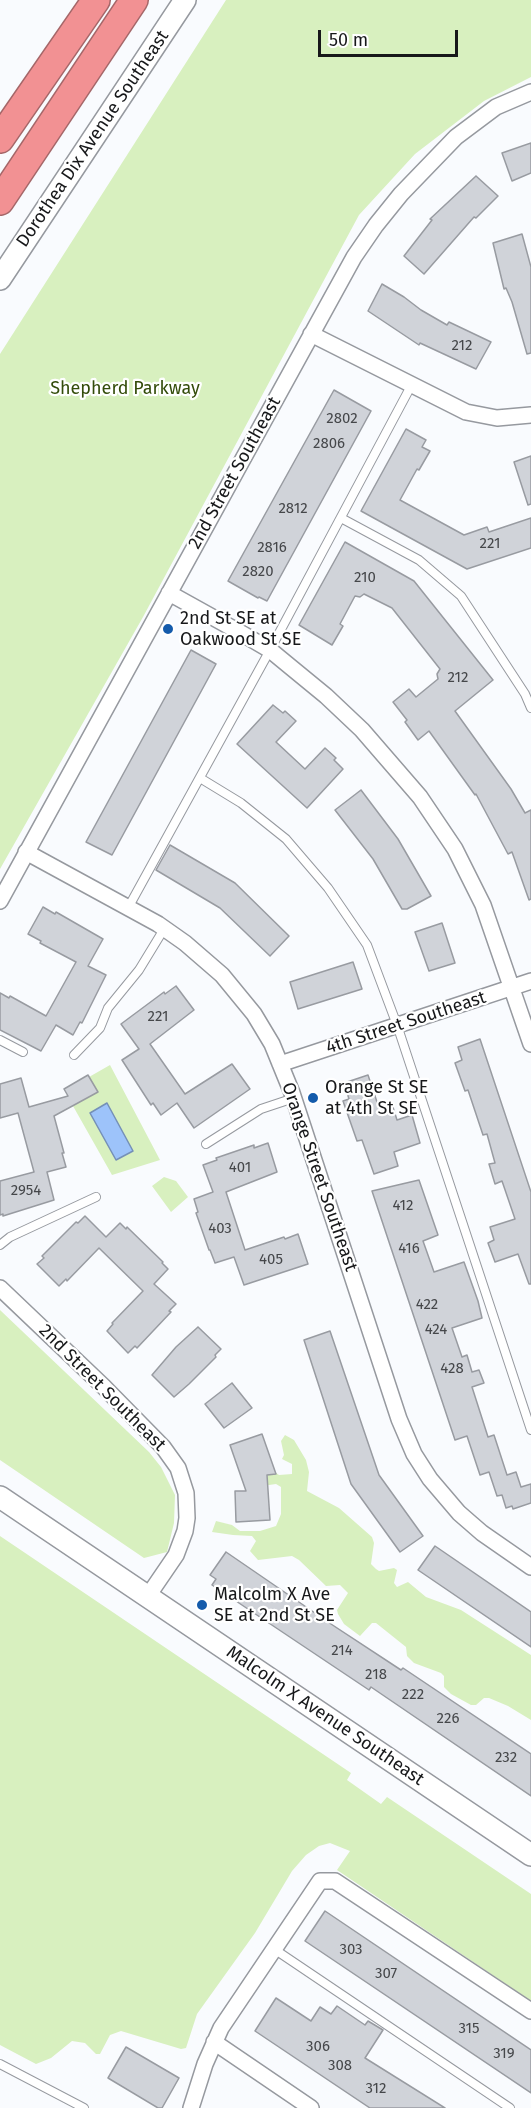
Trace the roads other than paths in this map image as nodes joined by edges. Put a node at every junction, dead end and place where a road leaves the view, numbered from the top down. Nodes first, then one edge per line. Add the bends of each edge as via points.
1 (96, 0) edge
2 (134, 0) edge
3 (185, 0) edge
4 (529, 92) edge
5 (0, 139) edge
6 (0, 201) edge
7 (0, 279) edge
8 (311, 334) junction
9 (411, 386) junction
10 (531, 415) edge
11 (340, 518) junction
12 (169, 593) junction
13 (270, 650) junction
14 (531, 708) edge
15 (200, 778) junction
16 (26, 852) junction
17 (0, 901) edge
18 (128, 908) junction
19 (164, 929) junction
20 (531, 981) edge
21 (512, 987) junction
22 (397, 1025) junction
23 (0, 1040) edge
24 (531, 1044) edge
25 (23, 1052) dead end
26 (74, 1055) dead end
27 (280, 1064) junction
28 (294, 1098) junction
29 (206, 1144) dead end
30 (96, 1197) dead end
31 (0, 1245) edge
32 (0, 1288) edge
33 (531, 1430) edge
34 (0, 1497) edge
35 (531, 1567) edge
36 (148, 1596) junction
37 (531, 1855) edge
38 (274, 1949) junction
39 (531, 2011) edge
40 (214, 2042) junction
41 (0, 2064) edge
42 (84, 2108) edge
43 (191, 2108) edge
44 (311, 2108) edge
45 (510, 2108) edge

1 - 5 highway
2 - 6 highway
3 - 7 main road, Dorothea Dix Avenue Southeast
4 - 8 street, 2nd Street Southeast via 496,107 469,127 401,194 354,257
8 - 9 street
8 - 12 street, 2nd Street Southeast
9 - 10 street via 474,415
9 - 11 lane
11 - 13 lane
11 - 14 lane via 419,560 461,596
12 - 13 street
12 - 16 street, 2nd Street Southeast
13 - 15 lane
13 - 21 street via 362,730 426,806 455,849 483,905
15 - 18 lane
15 - 22 lane via 241,803 286,839 328,888 367,945
16 - 17 street, 2nd Street Southeast
16 - 18 street, Orange Street Southeast
18 - 19 street, Orange Street Southeast
19 - 26 lane via 139,970 108,1008 100,1028
19 - 27 street, Orange Street Southeast via 198,953 234,988 263,1028
20 - 21 street, 4th Street Southeast
21 - 22 street, 4th Street Southeast
21 - 24 street
22 - 27 street, 4th Street Southeast
22 - 33 lane
23 - 25 lane
27 - 28 street, Orange Street Southeast
28 - 29 lane via 261,1109
28 - 35 street, Orange Street Southeast via 399,1419 414,1454 459,1513
30 - 31 lane
32 - 36 street, 2nd Street Southeast via 164,1447 178,1468 186,1493 185,1531 176,1555
34 - 36 main road, Malcolm X Avenue Southeast
36 - 37 main road, Malcolm X Avenue Southeast
38 - 39 street via 320,1881 335,1881
38 - 40 street
38 - 45 lane
40 - 43 street
40 - 44 street
41 - 42 lane

